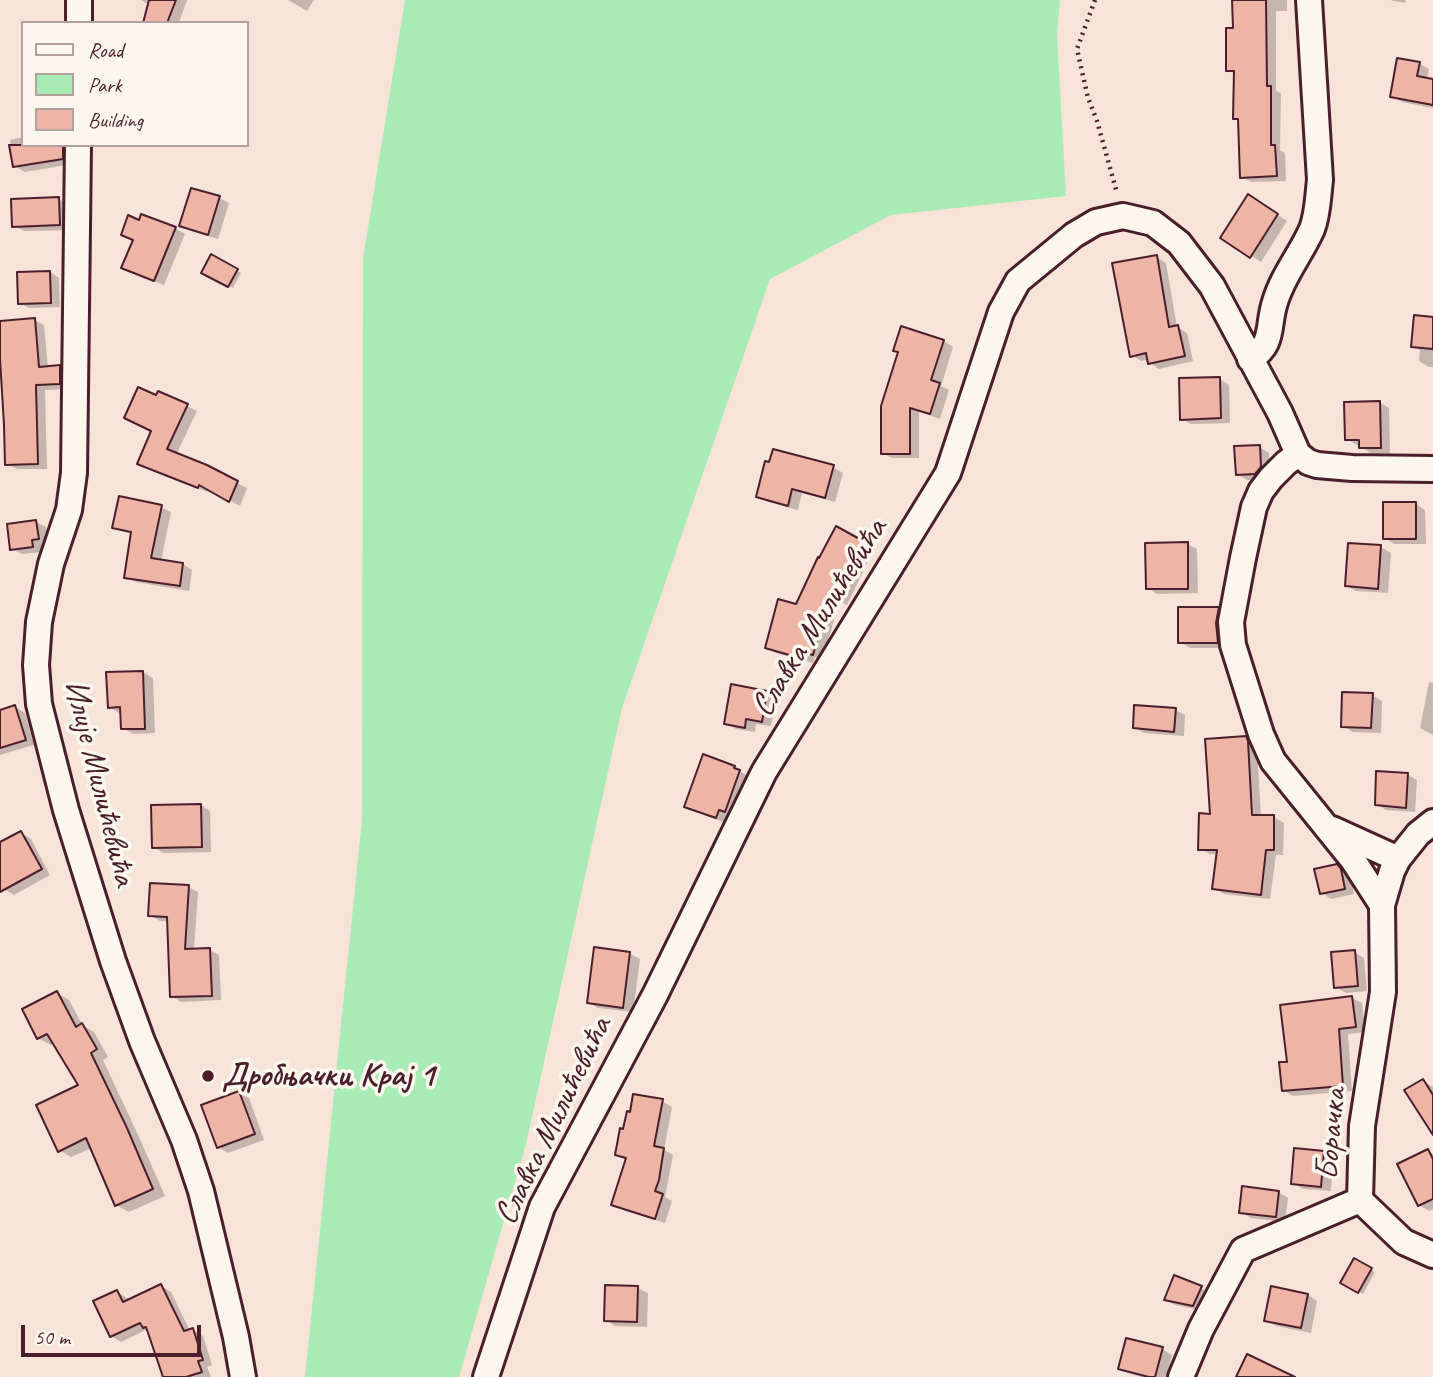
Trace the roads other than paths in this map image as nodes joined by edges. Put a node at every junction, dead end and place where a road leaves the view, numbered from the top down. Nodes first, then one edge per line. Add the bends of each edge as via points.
1 (79, 0) edge
2 (1309, 0) edge
3 (79, 21) edge
4 (78, 147) edge
5 (1250, 359) junction
6 (1298, 454) junction
7 (1433, 469) edge
8 (1433, 822) edge
9 (1324, 825) junction
10 (1398, 859) junction
11 (1382, 905) junction
12 (1360, 1200) junction
13 (1433, 1255) edge
14 (243, 1377) edge
15 (486, 1377) edge
16 (1181, 1377) edge

1 - 3 street
2 - 5 street via 1320,180 1317,206 1312,227 1274,303 1268,341 1261,353
4 - 14 street, Илије Милићевића via 74,473 69,510 39,622 39,704 113,961 201,1191
5 - 6 street
5 - 15 street, Славка Милићевића via 1212,286 1179,243 1153,223 1122,216 1096,222 1018,281 1001,312 948,473 764,772 655,995 542,1207
6 - 7 street via 1317,465
6 - 9 street via 1271,478 1254,507 1231,622 1243,680 1273,761
8 - 10 street, Борачка
9 - 10 street
9 - 11 street
10 - 11 street, Борачка
11 - 12 street, Борачка via 1383,992 1362,1126
12 - 13 street via 1404,1242
12 - 16 street, Борачка via 1243,1250

